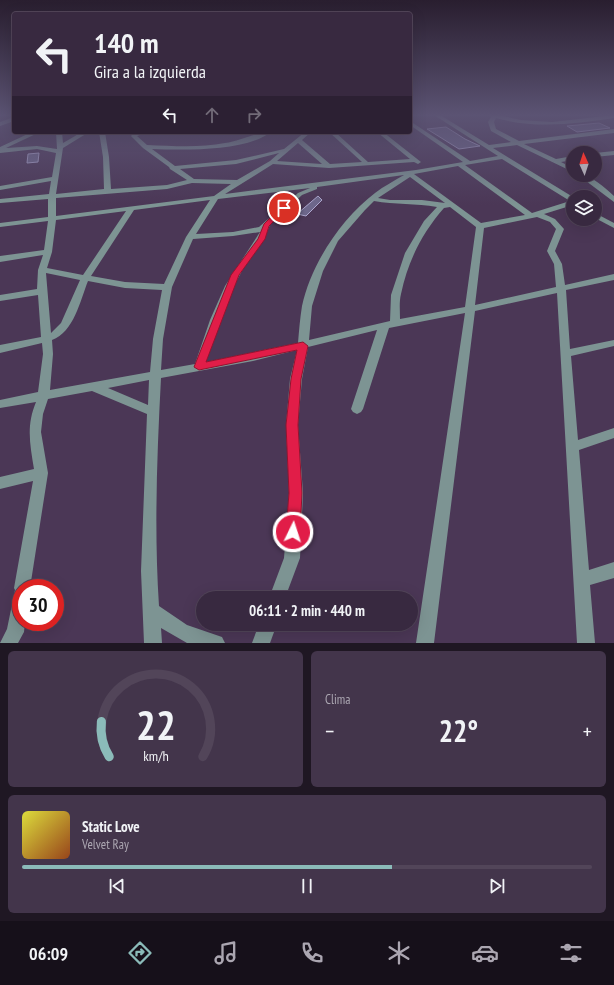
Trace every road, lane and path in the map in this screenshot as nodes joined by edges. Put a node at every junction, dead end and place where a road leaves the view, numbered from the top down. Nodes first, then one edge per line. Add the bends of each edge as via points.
1 (59, 145) edge
2 (66, 145) edge
3 (104, 145) edge
4 (230, 145) edge
5 (292, 145) edge
6 (304, 145) edge
7 (348, 145) edge
8 (396, 145) edge
9 (442, 145) edge
10 (484, 145) edge
11 (502, 145) edge
12 (522, 145) edge
13 (145, 147) joint
14 (487, 147) junction
15 (288, 148) junction
16 (0, 150) edge
17 (59, 150) junction
18 (614, 154) edge
19 (602, 155) edge
20 (502, 157) junction
21 (566, 159) edge
22 (414, 160) junction
23 (556, 161) junction
24 (272, 162) junction
25 (468, 163) junction
26 (367, 164) junction
27 (459, 164) junction
28 (329, 166) junction
29 (566, 166) edge
30 (172, 168) junction
31 (429, 169) junction
32 (413, 173) junction
33 (54, 179) junction
34 (339, 181) junction
35 (192, 182) junction
36 (238, 182) junction
37 (592, 182) edge
38 (0, 188) edge
39 (108, 191) junction
40 (52, 196) junction
41 (219, 196) junction
42 (566, 198) edge
43 (372, 199) junction
44 (614, 200) edge
45 (0, 201) edge
46 (566, 204) edge
47 (441, 206) junction
48 (453, 207) junction
49 (132, 208) junction
50 (533, 215) junction
51 (52, 218) junction
52 (602, 219) edge
53 (0, 225) edge
54 (266, 225) junction
55 (480, 226) junction
56 (614, 226) edge
57 (190, 237) junction
58 (48, 252) junction
59 (0, 260) edge
60 (42, 270) junction
61 (614, 277) edge
62 (84, 278) junction
63 (167, 288) junction
64 (561, 289) junction
65 (42, 291) junction
66 (0, 298) edge
67 (470, 309) junction
68 (389, 325) junction
69 (47, 337) junction
70 (614, 342) edge
71 (303, 346) junction
72 (0, 349) edge
73 (565, 354) junction
74 (199, 367) junction
75 (156, 375) junction
76 (91, 386) junction
77 (44, 395) junction
78 (0, 404) edge
79 (357, 409) dead end
80 (153, 412) junction
81 (614, 433) edge
82 (572, 447) junction
83 (40, 473) junction
84 (0, 483) edge
85 (614, 570) edge
86 (23, 579) edge
87 (582, 580) junction
88 (280, 591) edge
89 (151, 610) junction
90 (15, 631) edge
91 (265, 631) edge
92 (8, 643) edge
93 (153, 643) edge
94 (216, 643) edge
95 (261, 643) edge
96 (425, 643) edge
97 (586, 643) edge

1 - 17 street
2 - 17 street
3 - 39 street
4 - 13 street via 214,148
5 - 15 street
6 - 28 street
7 - 26 street
8 - 22 street
9 - 25 street
10 - 14 street
11 - 14 street
12 - 23 street
13 - 30 street
14 - 20 street
15 - 24 street
15 - 30 street via 236,162
16 - 17 street
17 - 33 street
18 - 19 street
20 - 25 street
20 - 42 street
21 - 23 street
22 - 26 street
22 - 31 street
23 - 29 street
24 - 28 street via 294,166
24 - 36 street
25 - 27 street
26 - 28 street
27 - 31 street
27 - 50 street
30 - 35 street
31 - 32 street
31 - 41 street via 339,178
32 - 34 street
32 - 43 street
32 - 48 street
33 - 38 street
33 - 40 street
34 - 41 street
34 - 54 street via 300,194
35 - 36 street
35 - 39 street via 167,187
36 - 41 street
37 - 44 street
39 - 40 street
40 - 45 street
40 - 51 street
41 - 49 street
41 - 57 street
43 - 47 street via 422,202
43 - 71 street via 334,240 319,271 307,306
46 - 50 street
47 - 48 street
47 - 68 street via 428,221 409,253
48 - 55 street
49 - 51 street
49 - 62 street
50 - 55 street
50 - 64 street via 550,218 560,229 551,251 558,264
51 - 53 street
51 - 58 street
52 - 56 street
54 - 57 street via 248,232
54 - 74 street via 262,239 235,275
55 - 67 street
57 - 63 street
58 - 59 street
58 - 60 street
60 - 62 street
60 - 65 street
61 - 64 street
62 - 63 street via 125,285
62 - 69 street via 66,324 56,334
63 - 75 street via 158,339
64 - 67 street
64 - 73 street
65 - 66 street
65 - 69 street
67 - 68 street
67 - 96 street
68 - 71 street
68 - 79 street
69 - 72 street
69 - 77 street
70 - 73 street
71 - 74 street
71 - 88 street via 296,379 292,425 296,493 292,558
73 - 82 street
74 - 75 street
75 - 76 street
75 - 80 street
76 - 77 street
76 - 80 street
77 - 78 street
77 - 83 street via 37,414 35,432
80 - 89 street via 149,571
81 - 82 street
82 - 87 street
83 - 84 street
83 - 86 street
85 - 87 street
87 - 97 street
89 - 93 street
89 - 94 street via 177,630 195,639
90 - 92 street
91 - 95 street

